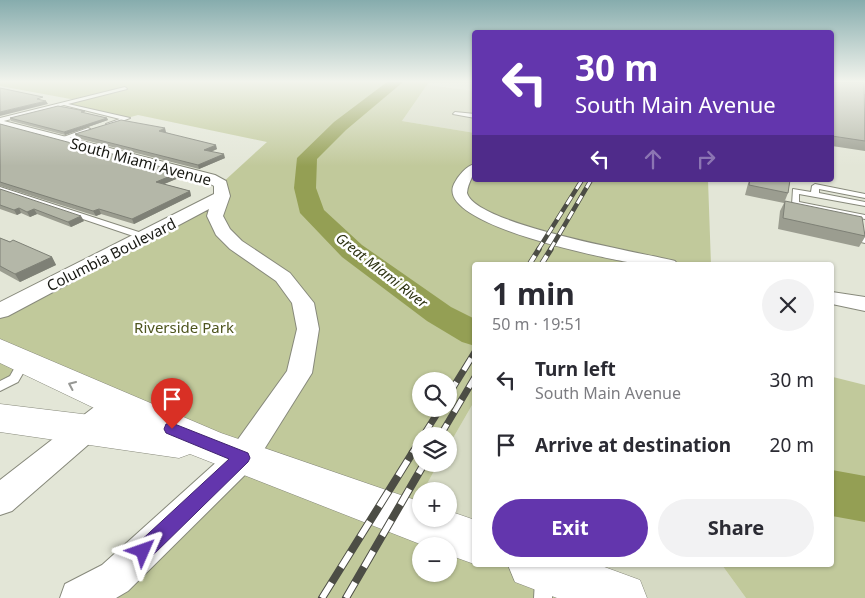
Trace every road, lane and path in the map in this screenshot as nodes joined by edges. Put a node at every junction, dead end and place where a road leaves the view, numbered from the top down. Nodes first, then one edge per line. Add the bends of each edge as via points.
1 (42, 110) edge
2 (90, 110) edge
3 (455, 113) dead end
4 (472, 116) edge
5 (0, 122) edge
6 (61, 139) junction
7 (472, 171) edge
8 (0, 189) edge
9 (815, 194) junction
10 (222, 196) junction
11 (865, 196) edge
12 (865, 204) edge
13 (865, 217) edge
14 (145, 237) junction
15 (655, 262) edge
16 (834, 298) edge
17 (865, 304) edge
18 (0, 311) edge
19 (12, 357) edge
20 (0, 386) edge
21 (117, 404) junction
22 (0, 418) edge
23 (86, 430) junction
24 (225, 451) junction
25 (0, 500) edge
26 (472, 542) edge
27 (540, 578) edge
28 (79, 598) edge
29 (622, 598) edge

1 - 5 lane
2 - 6 lane via 127,118
3 - 4 lane
5 - 6 street, South Miami Avenue
6 - 10 street, South Miami Avenue via 210,178 221,184
7 - 15 street via 459,188 460,198 469,208 486,217 562,241
8 - 14 lane
9 - 11 lane via 815,186
9 - 12 lane
9 - 13 lane via 796,191 795,203
10 - 14 street, Columbia Boulevard
10 - 24 street, South Miami Avenue via 215,216 222,230 236,245 283,277 303,304 308,329 299,373
14 - 18 street, Columbia Boulevard
16 - 17 street
19 - 20 lane via 14,379
21 -> 19 main road
21 - 23 street
21 - 24 main road
22 - 23 main road
23 - 24 main road
23 - 25 street
24 - 26 main road
24 - 28 street, South Miami Avenue via 115,578
27 - 29 main road

